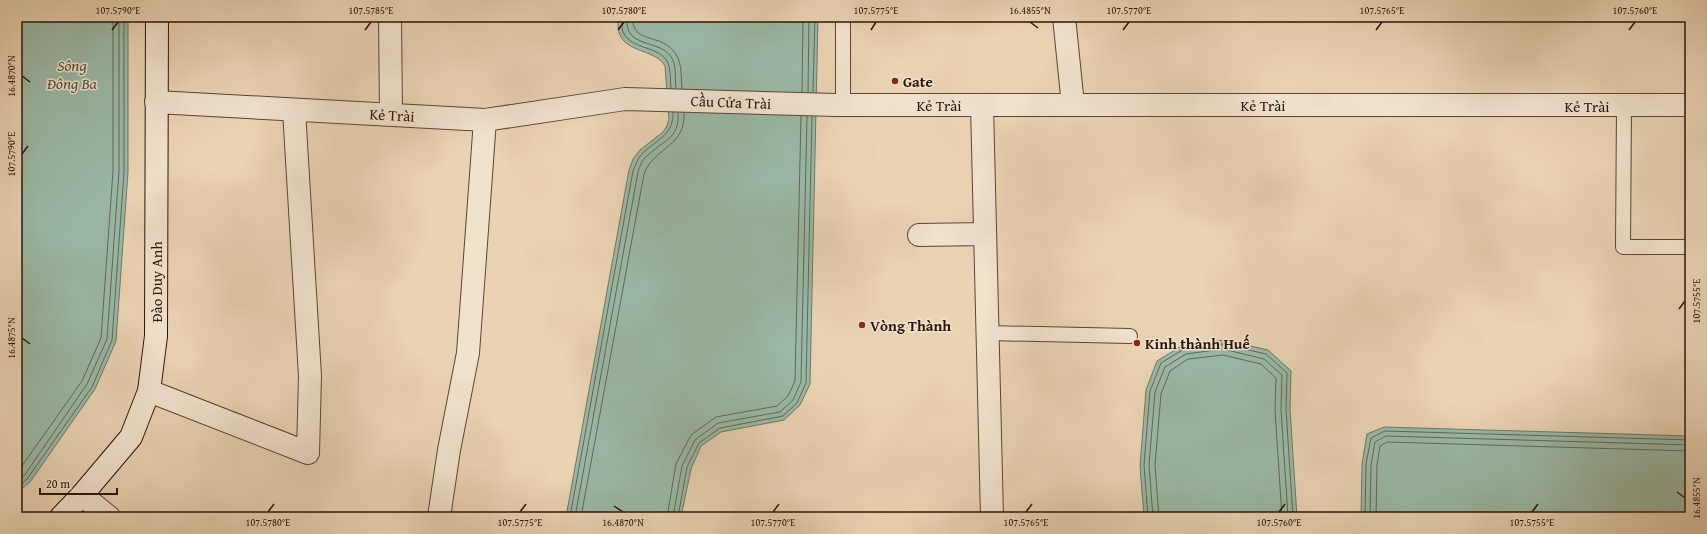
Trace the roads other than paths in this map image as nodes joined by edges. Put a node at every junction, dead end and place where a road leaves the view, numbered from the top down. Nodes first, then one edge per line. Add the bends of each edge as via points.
1 (157, 17) edge
2 (390, 17) edge
3 (842, 17) edge
4 (1064, 17) edge
5 (625, 99) joint
6 (156, 102) junction
7 (840, 104) junction
8 (982, 105) junction
9 (1073, 105) junction
10 (1690, 105) edge
11 (1624, 106) junction
12 (294, 110) junction
13 (391, 115) junction
14 (485, 120) junction
15 (985, 234) junction
16 (919, 235) dead end
17 (1690, 247) edge
18 (988, 333) junction
19 (1130, 336) dead end
20 (149, 391) junction
21 (82, 495) junction
22 (61, 517) edge
23 (109, 517) edge
24 (440, 517) edge
25 (992, 517) edge

1 - 6 street, Đào Duy Anh
2 - 13 street
3 - 7 lane
4 - 9 street
5 - 7 street, Cầu Cửa Trài
5 - 14 street, Kẻ Trài
6 - 12 street, Kẻ Trài
6 - 20 street, Đào Duy Anh via 156,336
7 - 8 street, Kẻ Trài
8 - 9 street, Kẻ Trài
8 - 15 street
9 - 11 street, Kẻ Trài
10 - 11 street, Kẻ Trài
11 - 17 lane via 1623,247
12 - 13 street, Kẻ Trài
12 - 20 street via 310,376 308,453
13 - 14 street, Kẻ Trài
14 - 24 street via 468,353 449,450
15 - 16 street
15 - 18 street
18 - 19 lane
18 - 25 street
20 - 21 street, Đào Duy Anh via 131,437
21 - 22 street, Đào Duy Anh
21 - 23 street

